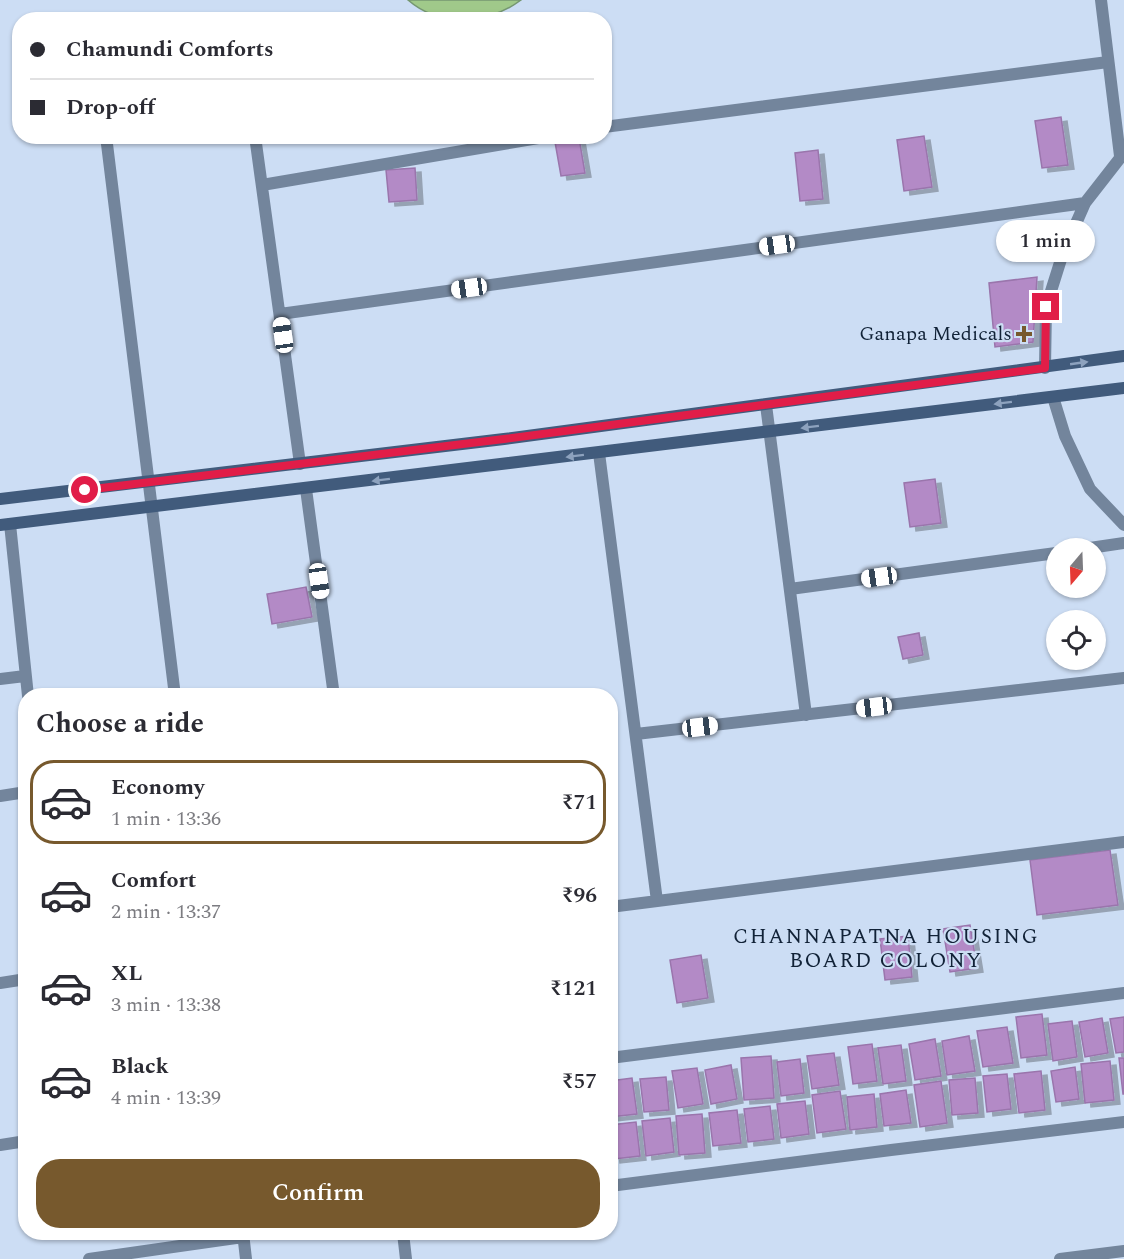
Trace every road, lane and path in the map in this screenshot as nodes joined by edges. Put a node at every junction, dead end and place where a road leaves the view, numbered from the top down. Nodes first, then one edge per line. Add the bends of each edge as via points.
1 (1101, 0) edge
2 (1108, 62) junction
3 (612, 127) edge
4 (107, 144) edge
5 (256, 144) edge
6 (502, 144) edge
7 (1122, 155) edge
8 (262, 184) junction
9 (1085, 203) junction
10 (280, 314) junction
11 (1124, 357) edge
12 (1045, 368) junction
13 (1124, 388) edge
14 (1053, 396) junction
15 (766, 405) junction
16 (770, 432) junction
17 (599, 453) junction
18 (300, 464) junction
19 (148, 482) junction
20 (306, 489) junction
21 (0, 499) edge
22 (152, 507) junction
23 (5, 524) edge
24 (1124, 525) edge
25 (1124, 543) edge
26 (1106, 546) edge
27 (1046, 554) edge
28 (790, 589) junction
29 (25, 676) junction
30 (1124, 678) edge
31 (0, 679) edge
32 (27, 688) edge
33 (174, 688) edge
34 (333, 688) edge
35 (806, 715) junction
36 (636, 735) junction
37 (18, 793) edge
38 (0, 796) edge
39 (1124, 842) edge
40 (657, 901) junction
41 (618, 906) edge
42 (18, 980) edge
43 (0, 983) edge
44 (1124, 993) edge
45 (618, 1057) edge
46 (1124, 1122) edge
47 (18, 1143) edge
48 (0, 1145) edge
49 (618, 1185) edge
50 (211, 1240) edge
51 (244, 1240) edge
52 (404, 1240) edge
53 (1124, 1251) edge
54 (89, 1259) edge
55 (246, 1259) edge
56 (406, 1259) edge
57 (1060, 1259) edge

1 - 2 street
2 - 3 street
2 - 7 street
4 - 19 street
5 - 8 street
6 - 8 street
7 - 9 street
8 - 10 street
9 - 10 street
9 - 12 street via 1063,253 1046,307
10 - 18 street
12 -> 11 street
12 - 15 street
13 - 14 street
14 -> 16 street
14 - 24 street via 1065,436 1090,489
15 - 16 street
15 - 18 street
16 - 17 street
16 - 28 street
17 -> 20 street
17 - 36 street
18 - 19 street
19 - 21 street
19 - 22 street
20 - 22 street
20 - 34 street
22 - 23 street
22 - 33 street
23 - 29 street
25 - 26 street
27 - 28 street
28 - 35 street
29 - 31 street
29 - 32 street
30 - 35 street
35 - 36 street
36 - 40 street
37 - 38 street
39 - 40 street
40 - 41 street
42 - 43 street
44 - 45 street
46 - 49 street
47 - 48 street
50 - 54 street
51 - 55 street
52 - 56 street
53 - 57 street

